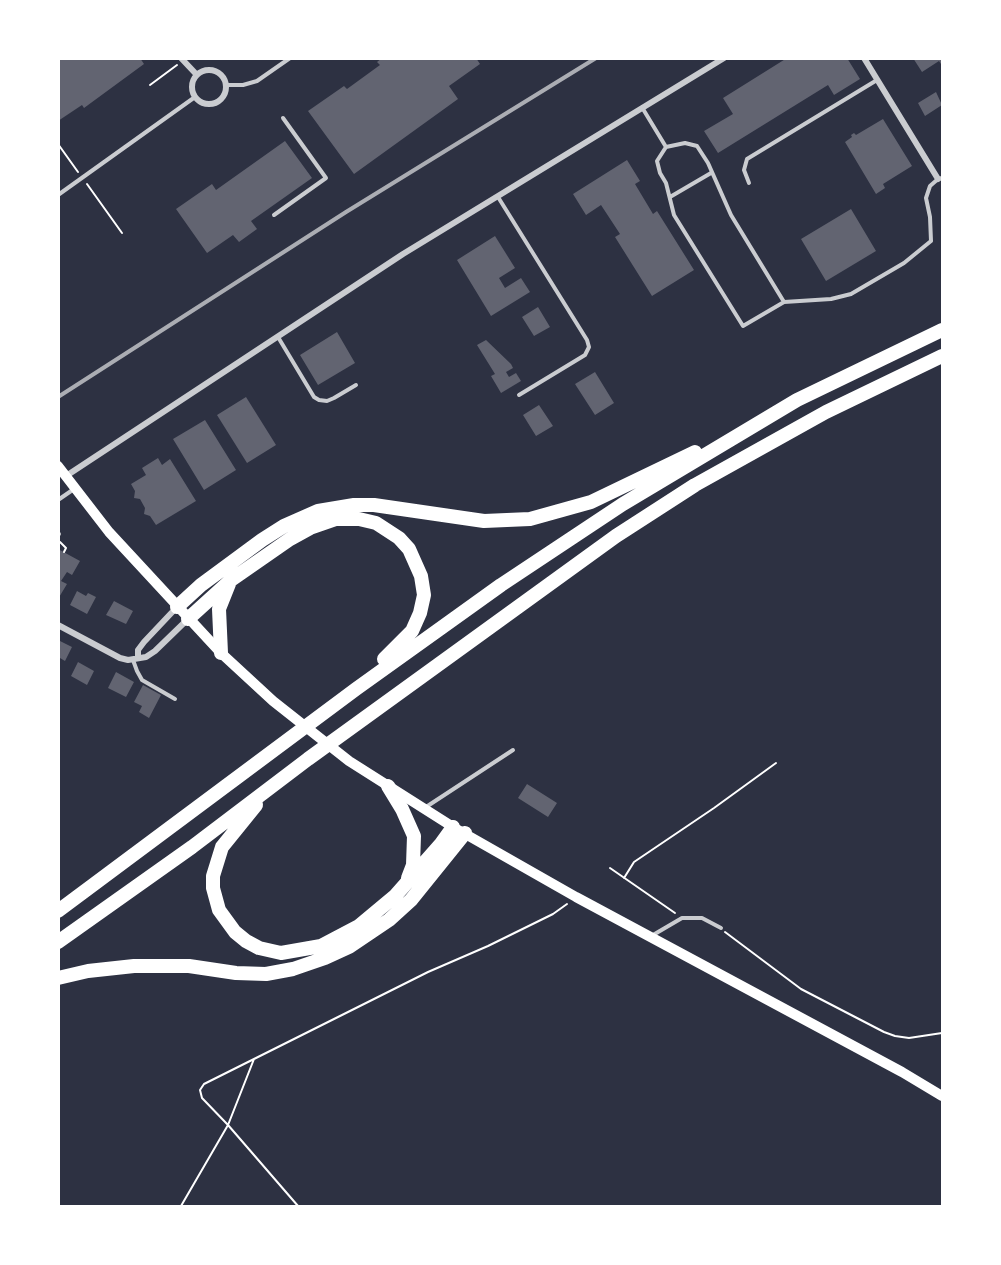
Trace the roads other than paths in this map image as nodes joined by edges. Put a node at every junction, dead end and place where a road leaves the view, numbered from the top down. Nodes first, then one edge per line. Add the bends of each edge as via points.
1 (290, 58) edge
2 (724, 58) edge
3 (864, 58) edge
4 (182, 60) edge
5 (197, 75) junction
6 (877, 80) junction
7 (226, 85) junction
8 (195, 97) junction
9 (642, 108) junction
10 (283, 118) dead end
11 (666, 147) junction
12 (711, 173) junction
13 (940, 178) edge
14 (749, 183) dead end
15 (58, 195) edge
16 (498, 197) junction
17 (670, 197) junction
18 (274, 215) dead end
19 (784, 302) junction
20 (942, 330) edge
21 (278, 336) junction
22 (942, 356) edge
23 (356, 385) dead end
24 (519, 395) dead end
25 (762, 420) junction
26 (58, 466) edge
27 (66, 476) junction
28 (75, 489) junction
29 (58, 500) edge
30 (231, 580) junction
31 (177, 607) junction
32 (188, 619) junction
33 (58, 625) edge
34 (221, 653) junction
35 (136, 658) junction
36 (356, 689) junction
37 (175, 699) dead end
38 (513, 750) dead end
39 (273, 785) junction
40 (387, 786) junction
41 (424, 808) junction
42 (459, 830) junction
43 (406, 884) junction
44 (58, 911) edge
45 (721, 928) road end
46 (649, 937) junction
47 (58, 942) edge
48 (58, 978) edge
49 (942, 1096) edge

1 - 7 lane via 257,81
2 - 9 street
3 - 6 street
4 - 5 street
5 - 7 street via 215,70
5 - 8 street via 192,85
6 - 13 street
6 - 14 lane via 747,159 744,170
7 - 8 street via 215,103
8 - 15 lane
9 - 11 lane
9 - 16 street
10 - 18 lane via 326,178
11 - 12 lane via 685,143 697,147
11 - 17 lane via 657,161
12 - 17 lane
12 - 19 lane via 731,215
13 - 19 lane via 930,186 926,198 931,241 904,263 851,294
16 - 21 street
16 - 24 lane via 589,347 585,355
17 - 19 lane via 674,214 743,326
20 - 25 highway
21 - 23 lane via 314,397 327,401
21 - 27 street
22 - 39 highway via 826,412 695,485 616,536
25 - 31 highway via 591,502 530,519 484,521 374,505 318,511 262,540
25 - 36 highway via 623,504
26 - 27 main road
27 - 28 main road
28 - 29 lane
28 - 31 main road
30 - 32 highway
30 - 34 highway via 219,609
30 - 36 highway via 290,539 336,519 376,524 399,538 409,549 421,576 424,595 420,613 412,631
31 - 32 main road
31 - 35 street via 144,642
32 - 34 main road
32 - 35 street via 155,651
33 - 35 street via 120,658
34 - 40 main road via 273,701
35 - 37 lane via 142,680
36 - 44 highway
38 - 41 lane
39 - 43 highway via 222,847 213,876 219,910 246,941 281,953 321,946 359,926
39 - 47 highway
40 - 41 main road
40 - 43 highway via 414,836 413,865
41 - 42 main road
42 - 43 highway via 440,845
42 - 46 main road
42 - 48 highway via 411,900 349,947 325,958 266,974 189,966 134,966
45 - 46 lane via 702,918 682,918
46 - 49 main road

